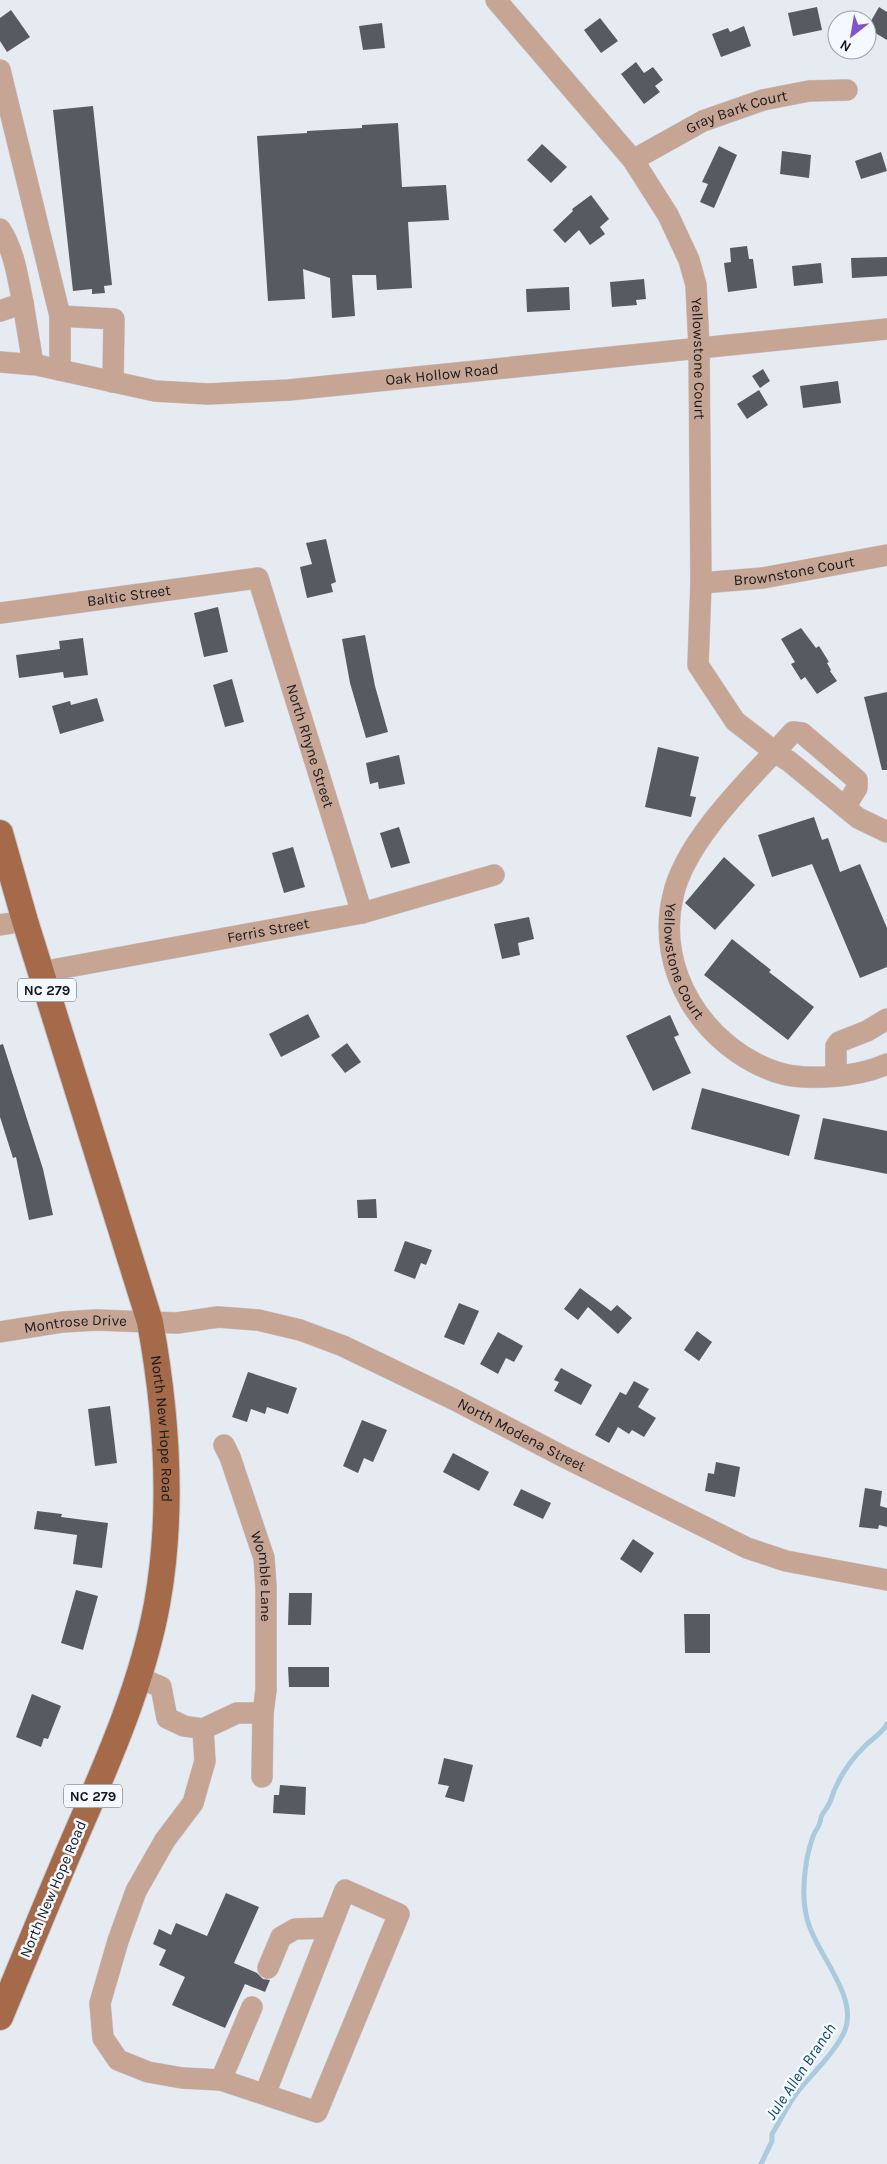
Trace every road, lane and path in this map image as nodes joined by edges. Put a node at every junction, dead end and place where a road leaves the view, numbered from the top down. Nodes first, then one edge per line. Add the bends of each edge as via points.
1 (496, 0) edge
2 (0, 70) edge
3 (847, 90) dead end
4 (633, 160) junction
5 (0, 229) edge
6 (23, 303) junction
7 (0, 311) edge
8 (60, 316) junction
9 (887, 328) edge
10 (699, 347) junction
11 (0, 362) edge
12 (33, 364) junction
13 (60, 370) junction
14 (113, 382) junction
15 (887, 555) edge
16 (258, 578) joint
17 (701, 583) junction
18 (0, 614) edge
19 (775, 752) junction
20 (845, 807) junction
21 (887, 832) edge
22 (0, 833) edge
23 (494, 875) dead end
24 (362, 913) junction
25 (25, 921) junction
26 (0, 925) edge
27 (42, 972) junction
28 (887, 1019) edge
29 (887, 1064) edge
30 (836, 1076) junction
31 (150, 1322) junction
32 (0, 1332) edge
33 (224, 1445) dead end
34 (887, 1580) edge
35 (138, 1676) junction
36 (263, 1713) junction
37 (204, 1729) junction
38 (262, 1777) dead end
39 (330, 1928) junction
40 (268, 1968) dead end
41 (252, 2007) dead end
42 (0, 2017) edge
43 (221, 2080) junction
44 (265, 2094) junction

1 - 4 street, Yellowstone Court
2 - 8 street
3 - 4 street, Gray Bark Court via 809,91 763,100 703,121
4 - 10 street, Yellowstone Court via 668,214 689,260 696,285
5 - 6 street via 18,278
6 - 7 street
6 - 12 street
8 - 13 street
8 - 14 street via 114,319
9 - 10 street, Oak Hollow Road
10 - 14 street, Oak Hollow Road via 289,390 208,394 155,391
10 - 17 street, Yellowstone Court
11 - 12 street, Oak Hollow Road
12 - 13 street, Oak Hollow Road
13 - 14 street, Oak Hollow Road
15 - 17 street, Brownstone Court via 763,578
16 - 18 street, Baltic Street
16 - 24 street, North Rhyne Street
17 - 19 street, Yellowstone Court via 698,665 735,722
19 - 20 street, Yellowstone Court
19 - 20 street, Yellowstone Court via 793,732 802,733 857,780 857,788
19 - 30 street, Yellowstone Court via 719,814 681,868 672,896 670,951 678,980 693,1009 715,1035 745,1057 777,1072 816,1078
20 - 21 street, Yellowstone Court via 858,818
22 - 25 main road, North New Hope Road / NC 279
23 - 24 street, Ferris Street
24 - 27 street, Ferris Street
25 - 26 street
25 - 27 main road, North New Hope Road / NC 279
27 - 31 main road, North New Hope Road / NC 279
28 - 30 street via 839,1042 836,1046
29 - 30 street, Yellowstone Court
31 - 32 street, Montrose Drive via 88,1320
31 - 34 street, North Modena Street via 177,1323 218,1317 258,1320 300,1330 343,1346 455,1400 747,1548 786,1561
31 - 35 main road, North New Hope Road / NC 279 via 165,1422 168,1512 157,1606
33 - 36 street, Womble Lane via 264,1558 266,1690
35 - 37 street via 161,1687 167,1718 184,1726
35 - 42 main road, North New Hope Road / NC 279 via 106,1765
36 - 37 street via 238,1713
36 - 38 street, Womble Lane
37 - 43 street via 205,1761 193,1803 165,1840 136,1891 100,2003 103,2038 118,2060 148,2072
39 - 40 street via 296,1930 281,1937
39 - 44 street
39 - 44 street via 345,1890 399,1914 317,2112
41 - 43 street
43 - 44 street

